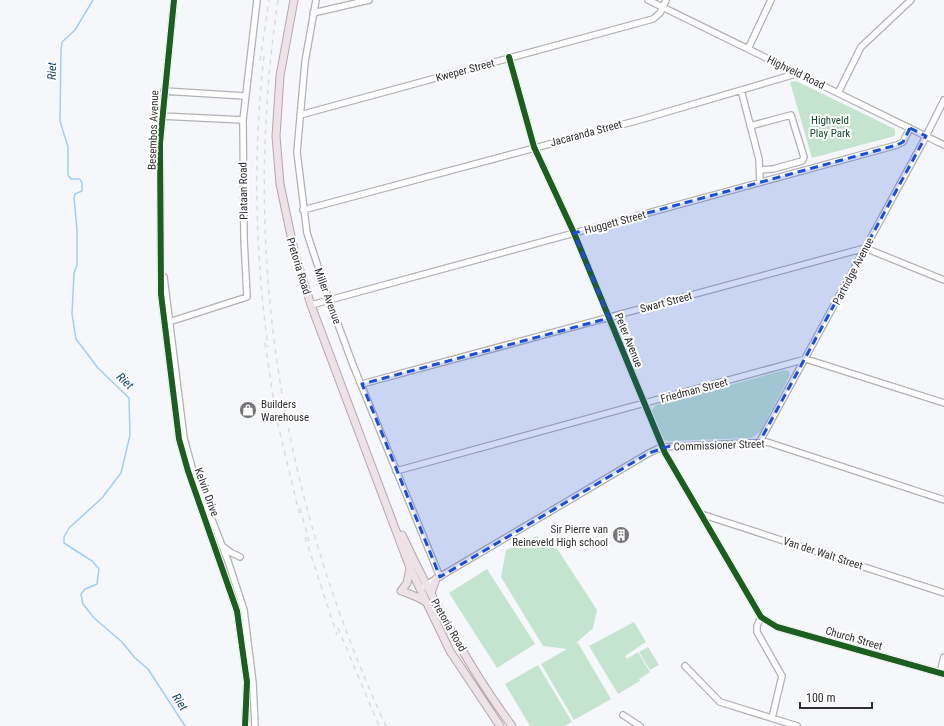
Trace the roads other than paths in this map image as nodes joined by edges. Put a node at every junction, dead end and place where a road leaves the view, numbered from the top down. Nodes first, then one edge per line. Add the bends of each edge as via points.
1 (174, 0) edge
2 (257, 0) edge
3 (294, 0) edge
4 (316, 0) edge
5 (369, 0) edge
6 (648, 0) edge
7 (666, 0) edge
8 (771, 0) edge
9 (911, 0) edge
10 (663, 8) junction
11 (313, 13) junction
12 (748, 48) junction
13 (509, 57) junction
14 (799, 73) junction
15 (741, 90) junction
16 (164, 91) junction
17 (838, 93) junction
18 (245, 96) junction
19 (944, 100) edge
20 (300, 115) junction
21 (162, 116) junction
22 (243, 120) junction
23 (750, 126) junction
24 (910, 128) junction
25 (926, 136) junction
26 (944, 145) edge
27 (534, 147) junction
28 (760, 170) junction
29 (760, 182) junction
30 (304, 210) junction
31 (574, 233) junction
32 (866, 248) junction
33 (161, 264) joint
34 (944, 280) edge
35 (329, 300) junction
36 (312, 305) junction
37 (609, 318) junction
38 (168, 322) junction
39 (806, 359) junction
40 (362, 384) junction
41 (944, 403) edge
42 (644, 404) junction
43 (760, 441) junction
44 (662, 447) junction
45 (396, 471) junction
46 (944, 500) edge
47 (701, 514) junction
48 (394, 519) junction
49 (222, 546) junction
50 (240, 557) dead end
51 (410, 568) junction
52 (438, 578) junction
53 (427, 585) junction
54 (419, 588) junction
55 (431, 593) junction
56 (944, 593) edge
57 (426, 603) junction
58 (760, 617) junction
59 (944, 656) edge
60 (685, 666) dead end
61 (942, 674) edge
62 (623, 715) dead end
63 (772, 718) junction
64 (245, 726) edge
65 (255, 726) edge
66 (500, 726) edge
67 (512, 726) edge
68 (640, 726) edge
69 (797, 726) edge

1 - 16 street, Besembos Avenue
2 - 18 street, Plataan Road
3 - 36 main road, Pretoria Road via 280,76 277,149 280,184 289,232
4 - 11 street, Miller Avenue
5 - 11 street
6 - 10 street, Highveld Road
7 - 10 street
8 - 12 street
9 - 17 street via 861,47
10 - 12 street, Highveld Road
10 - 13 street, Kweper Street via 658,16 652,19
11 - 20 street, Miller Avenue
12 - 14 street, Highveld Road
13 - 20 street, Kweper Street
13 - 27 street, Peter Avenue
14 - 15 street, Jacaranda Street
14 - 17 street, Highveld Road
15 - 23 street
15 - 27 street, Jacaranda Street
16 - 18 street
16 - 21 street, Besembos Avenue
17 - 24 street, Highveld Road
18 - 22 street, Plataan Road
19 - 25 street, Partridge Avenue
20 - 30 street, Miller Avenue via 297,152
21 - 22 street
21 - 33 street, Besembos Avenue
22 - 38 street, Plataan Road via 247,297
23 - 28 street
23 - 28 street via 791,115 804,158 802,161
24 - 25 street, Highveld Road
24 - 29 street, Huggett Street via 903,142 898,145
25 - 26 street, Highveld Road
25 - 32 street, Partridge Avenue
27 - 30 street, Jacaranda Street
27 - 31 street, Peter Avenue
28 - 29 street
29 - 31 street, Huggett Street
30 - 35 street, Miller Avenue via 309,239
31 - 35 street, Huggett Street
31 - 37 street, Peter Avenue
32 - 34 street
32 - 37 street, Swart Street
32 - 39 street, Partridge Avenue
33 - 38 street, Kelvin Drive via 161,294
35 - 36 street, Huggett Street
35 - 40 street, Miller Avenue
36 - 48 main road, Pretoria Road
37 - 40 street, Swart Street
37 - 42 street, Peter Avenue
38 - 49 street, Kelvin Drive via 184,438 193,471
38 - 64 street, Kelvin Drive via 179,439 188,472 237,611 247,682
39 - 41 street
39 - 42 street, Friedman Street
39 - 43 street, Partridge Avenue
40 - 45 street, Miller Avenue
42 - 44 street, Peter Avenue
42 - 45 street, Friedman Street
43 - 44 street, Commissioner Street
43 - 46 street, Commissioner Street
44 - 47 street, Peter Avenue
44 - 52 street, Commissioner Street
45 - 52 street, Miller Avenue
47 - 56 street, Van der Walt Street
47 - 58 street, Peter Avenue
48 - 51 main road, Pretoria Road
48 - 53 main road, Pretoria Road
49 - 50 street
49 - 65 street, Kelvin Drive via 244,610 253,683
51 - 54 main road, Pretoria Road
51 - 57 main road via 407,583 402,591
52 - 53 street, Commissioner Street
52 - 55 main road
53 - 54 street, Commissioner Street
53 - 55 main road, Pretoria Road
54 - 57 main road, Pretoria Road
55 - 67 main road, Pretoria Road via 497,706
57 - 66 main road, Pretoria Road via 450,651
58 - 61 street, Church Street via 777,627
58 - 63 street via 758,632 782,676
59 - 61 street
60 - 63 street via 720,702
62 - 68 street
63 - 69 street

